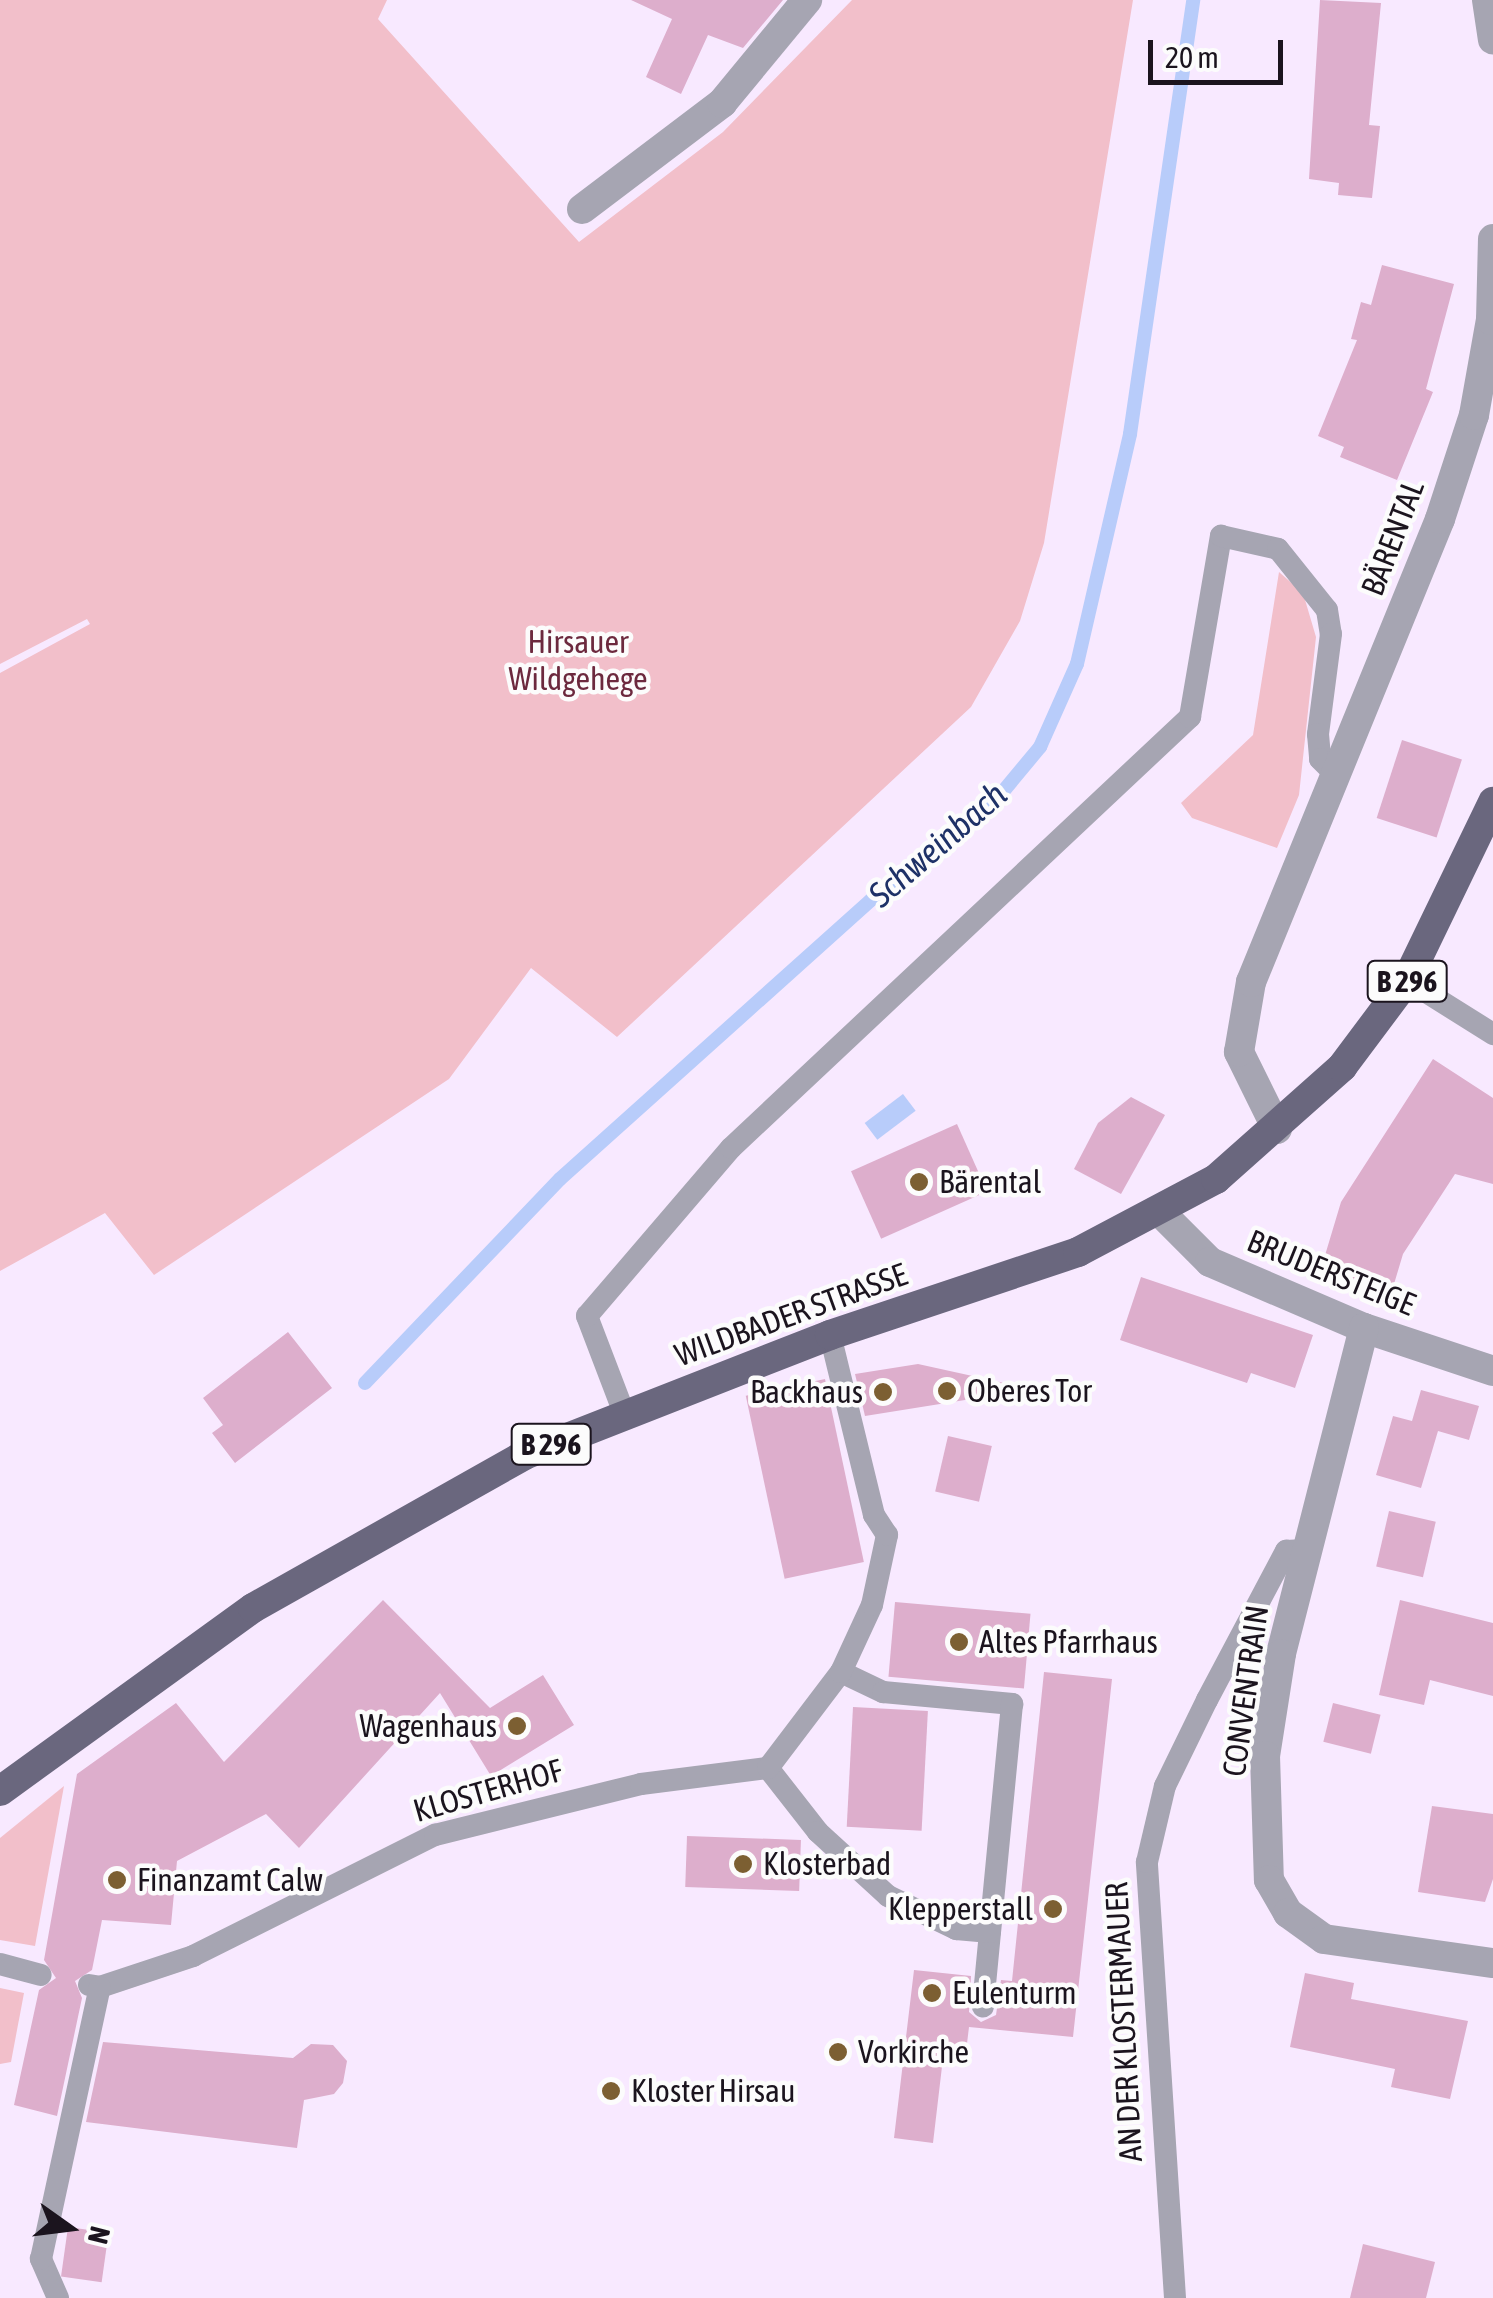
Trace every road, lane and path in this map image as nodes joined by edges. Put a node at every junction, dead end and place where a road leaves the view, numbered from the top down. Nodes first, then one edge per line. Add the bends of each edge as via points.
1 (807, 0) edge
2 (1487, 0) edge
3 (1493, 40) edge
4 (582, 209) dead end
5 (1493, 239) edge
6 (1337, 776) junction
7 (1493, 802) edge
8 (1408, 980) junction
9 (1493, 1034) edge
10 (1277, 1129) junction
11 (1160, 1212) junction
12 (1364, 1328) junction
13 (830, 1334) junction
14 (1493, 1370) edge
15 (624, 1413) junction
16 (1304, 1550) junction
17 (841, 1672) junction
18 (768, 1768) junction
19 (0, 1791) edge
20 (990, 1932) junction
21 (1493, 1963) edge
22 (0, 1964) edge
23 (42, 1975) dead end
24 (983, 2007) dead end
25 (58, 2298) edge
26 (1175, 2298) edge

1 - 4 street via 722,104
2 - 3 street
5 - 6 street, BÄRENTAL via 1491,320 1474,415
6 - 10 street, BÄRENTAL via 1251,982 1239,1052
6 - 15 lane via 1320,759 1318,734 1331,634 1327,610 1278,550 1221,536 1190,717 731,1148 587,1316
7 - 8 main road, WILDBADER STRASSE / B 296
8 - 9 lane
8 - 10 main road, WILDBADER STRASSE / B 296 via 1342,1067
10 - 11 main road, WILDBADER STRASSE / B 296 via 1216,1179
11 - 12 street, BRUDERSTEIGE via 1210,1262
11 - 13 main road, WILDBADER STRASSE / B 296 via 1078,1252
12 - 14 street, BRUDERSTEIGE
12 - 16 street, CONVENTRAIN
13 - 15 main road, WILDBADER STRASSE / B 296
13 - 17 lane via 874,1516 888,1535 872,1605
15 - 19 main road, WILDBADER STRASSE / B 296 via 524,1455 346,1552 160,1670
16 - 21 street, CONVENTRAIN via 1265,1756 1269,1880 1288,1913 1324,1939
16 - 26 lane, AN DER KLOSTERMAUER via 1286,1551 1207,1700 1165,1786 1147,1862
17 - 18 lane
17 - 20 lane via 883,1692 1012,1704
18 - 20 lane via 818,1832 888,1896 956,1929
18 - 25 lane, KLOSTERHOF via 641,1784 435,1835 193,1956 95,1986 41,2259
20 - 24 lane
22 - 23 lane

